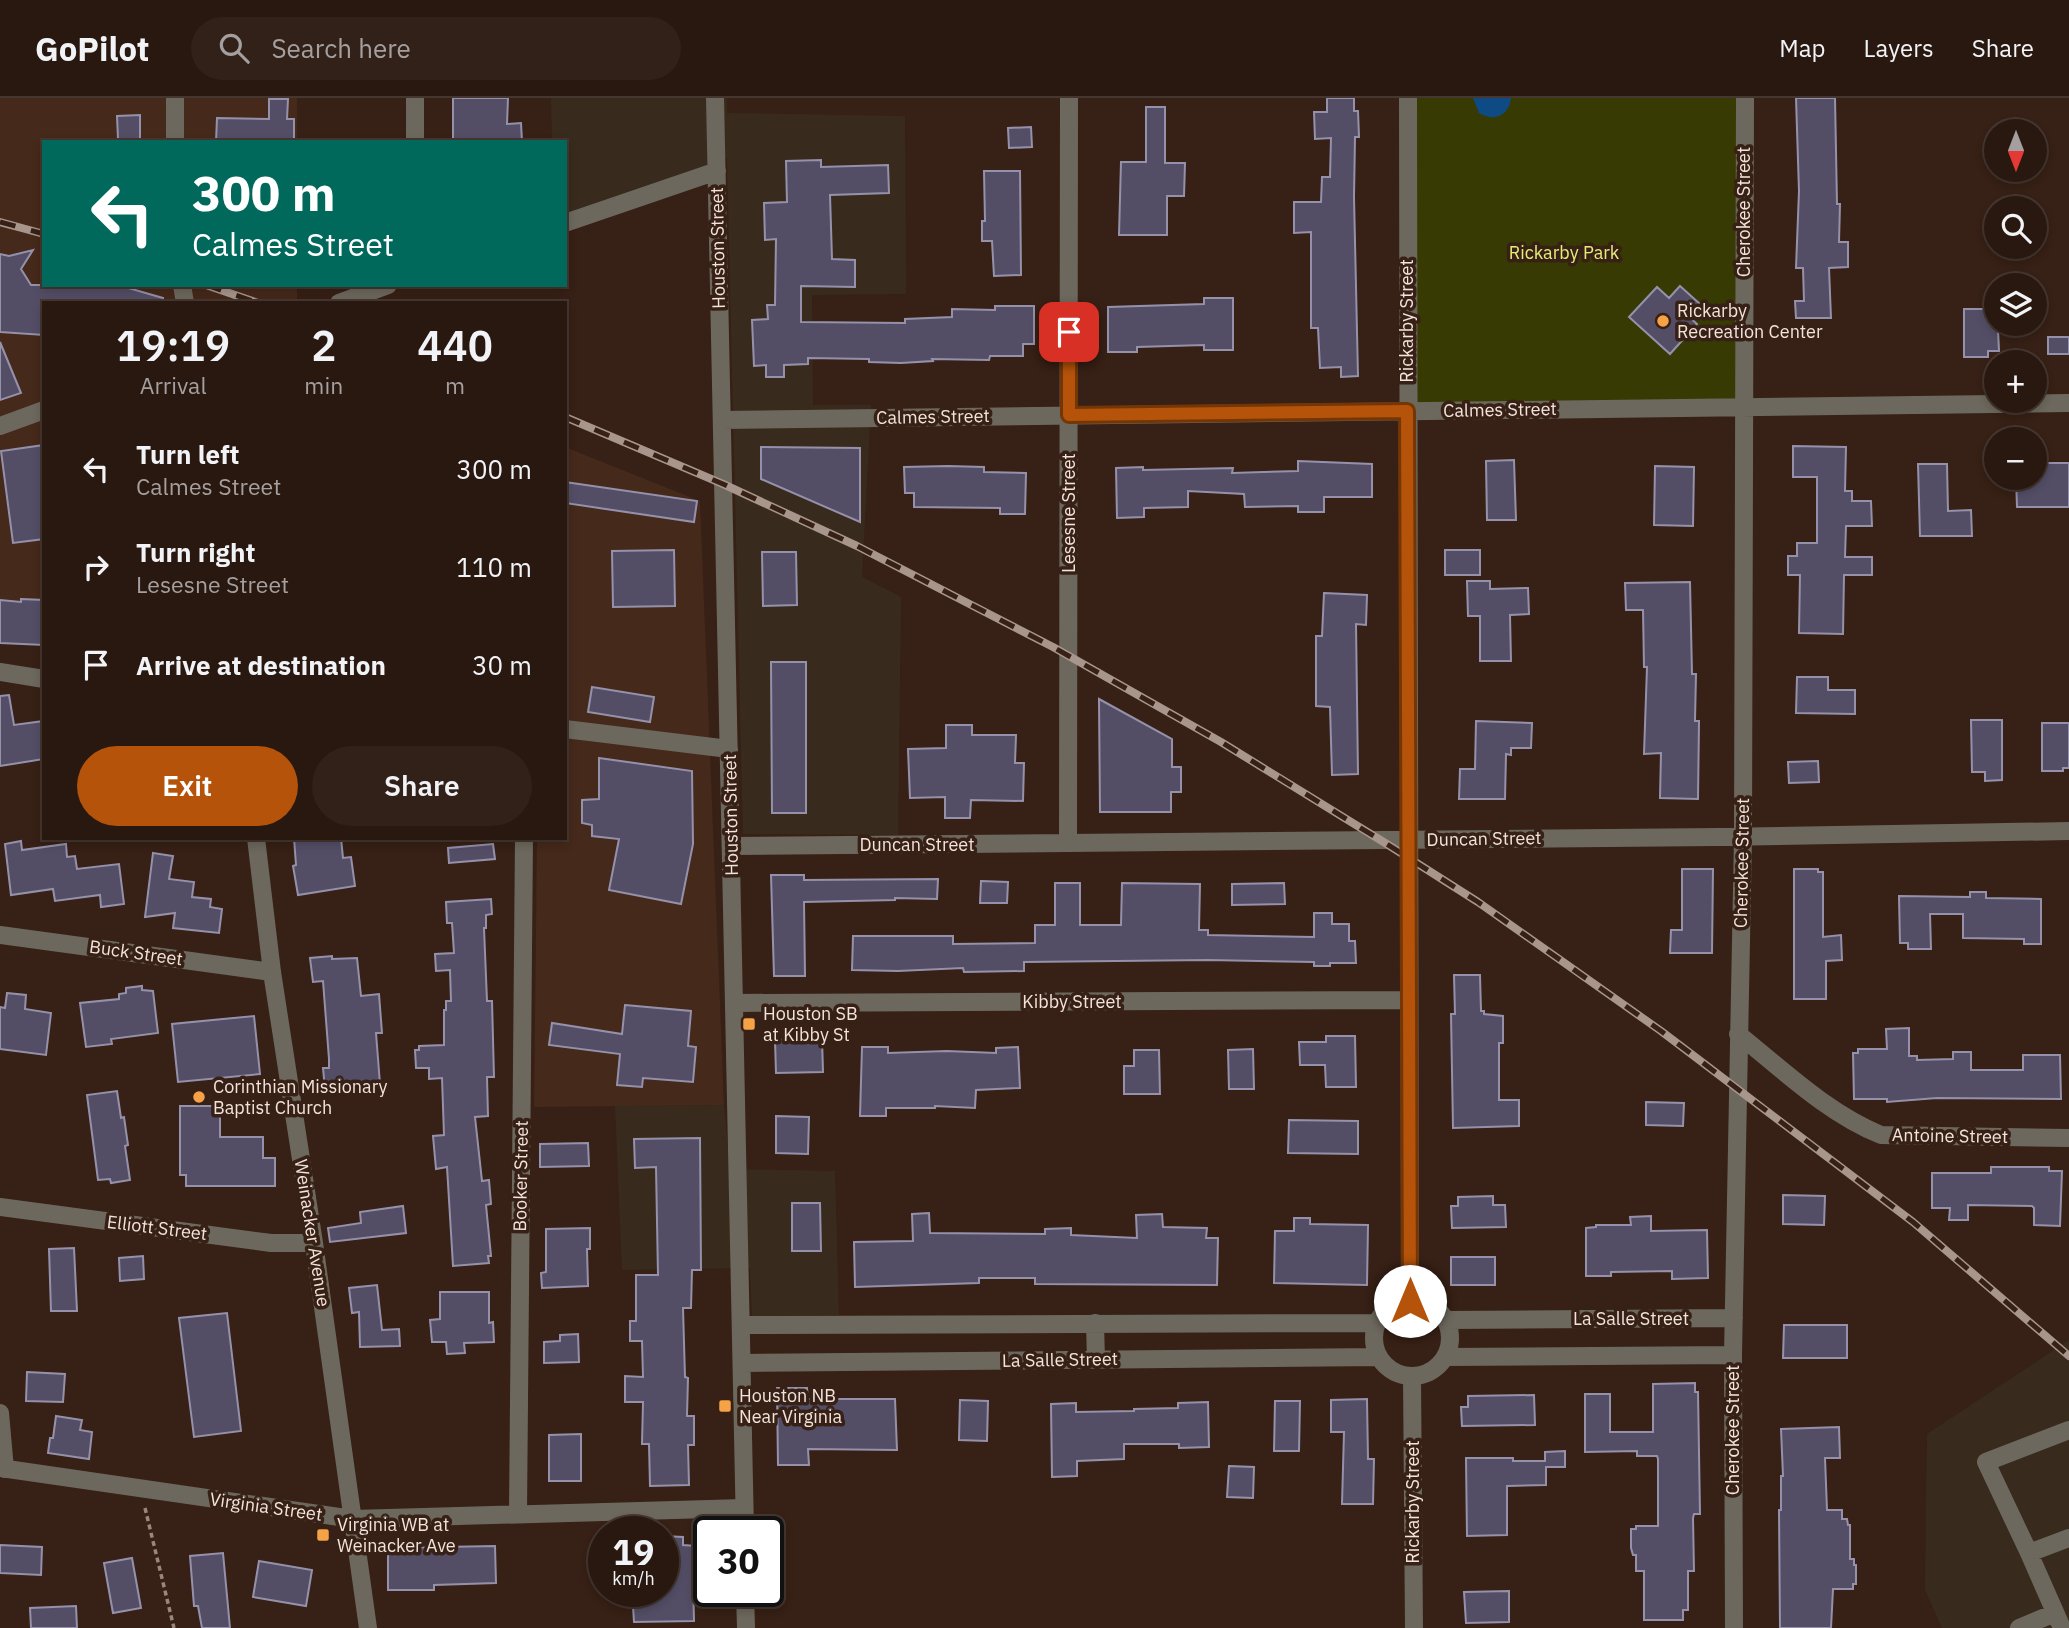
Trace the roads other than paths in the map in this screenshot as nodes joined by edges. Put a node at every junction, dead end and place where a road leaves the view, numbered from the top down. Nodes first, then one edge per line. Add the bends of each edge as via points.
1 (176, 98) edge
2 (415, 98) edge
3 (715, 98) edge
4 (1069, 98) edge
5 (1408, 98) edge
6 (1745, 98) edge
7 (175, 140) edge
8 (415, 140) edge
9 (717, 171) junction
10 (567, 222) edge
11 (383, 287) edge
12 (345, 301) edge
13 (2069, 402) edge
14 (1743, 406) junction
15 (42, 411) edge
16 (1407, 411) junction
17 (1069, 415) junction
18 (722, 420) junction
19 (0, 426) edge
20 (0, 672) edge
21 (42, 679) edge
22 (567, 729) edge
23 (729, 749) junction
24 (2069, 831) edge
25 (1743, 837) junction
26 (256, 840) edge
27 (524, 840) edge
28 (1408, 840) junction
29 (1068, 843) junction
30 (732, 846) junction
31 (0, 935) edge
32 (272, 972) junction
33 (1408, 1000) junction
34 (736, 1003) junction
35 (1738, 1034) junction
36 (2069, 1138) edge
37 (0, 1208) edge
38 (314, 1243) junction
39 (1410, 1301) junction
40 (1734, 1318) junction
41 (1445, 1320) junction
42 (1095, 1323) junction
43 (1377, 1323) junction
44 (741, 1325) junction
45 (1733, 1355) junction
46 (1379, 1357) junction
47 (1445, 1357) junction
48 (1096, 1360) junction
49 (741, 1363) junction
50 (1412, 1376) junction
51 (0, 1413) edge
52 (2069, 1430) edge
53 (3, 1469) edge
54 (744, 1508) junction
55 (517, 1514) junction
56 (744, 1516) edge
57 (353, 1519) junction
58 (2069, 1538) edge
59 (2029, 1553) junction
60 (745, 1607) edge
61 (2059, 1621) edge
62 (368, 1628) edge
63 (746, 1628) edge
64 (1414, 1628) edge
65 (1734, 1628) edge
66 (2018, 1628) edge

1 - 7 street
2 - 8 street
3 - 9 street, Houston Street
4 - 17 street, Lesesne Street
5 - 16 street, Rickarby Street
6 - 14 street, Cherokee Street
9 - 10 street
9 - 18 street, Houston Street
11 - 12 street
13 - 14 street, Calmes Street
14 - 16 street, Calmes Street
14 - 25 street, Cherokee Street
15 - 19 street
16 - 17 street, Calmes Street
16 - 28 street, Rickarby Street
17 - 18 street, Calmes Street
17 - 29 street, Lesesne Street
18 - 23 street, Houston Street
20 - 21 street
22 - 23 street
23 - 30 street, Houston Street
24 - 25 street, Duncan Street
25 - 28 street, Duncan Street
25 - 35 street, Cherokee Street
26 - 32 street, Weinacker Avenue
27 - 55 street, Booker Street
28 - 29 street, Duncan Street
28 - 33 street, Rickarby Street
29 - 30 street, Duncan Street
30 - 34 street, Houston Street
31 - 32 street, Buck Street
32 - 38 street, Weinacker Avenue
33 - 34 street, Kibby Street
33 - 39 street, Rickarby Street
34 - 44 street, Houston Street
35 - 36 street, Antoine Street via 1834,1110 1881,1135
35 - 40 street, Cherokee Street
37 - 38 street, Elliott Street via 271,1243
38 - 57 street, Weinacker Avenue
39 - 41 street via 1430,1305
39 - 43 street via 1390,1307
40 - 41 street, La Salle Street
40 - 45 street, Cherokee Street
41 - 47 street via 1450,1338
42 - 43 street, La Salle Street
42 - 44 street, La Salle Street
42 - 48 street
43 - 46 street via 1374,1340
44 - 49 street, Houston Street
45 - 47 street, La Salle Street
45 - 65 street, Cherokee Street
46 - 48 street, La Salle Street
46 - 50 street via 1393,1371
47 - 50 street via 1431,1371
48 - 49 street, La Salle Street
49 - 54 street, Houston Street
50 - 64 street, Rickarby Street
51 - 53 street
52 - 59 street via 1986,1462
53 - 57 street, Virginia Street
54 - 55 street, Virginia Street
54 - 56 street, Houston Street
55 - 57 street, Virginia Street
57 - 62 street, Weinacker Avenue
58 - 59 street
59 - 61 street
60 - 63 street
61 - 66 street

